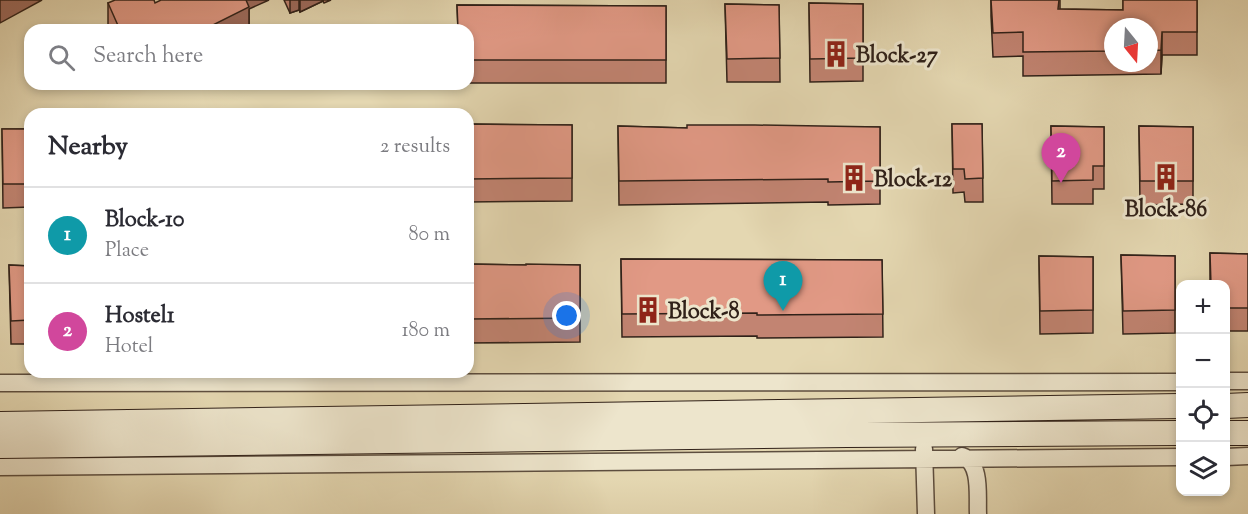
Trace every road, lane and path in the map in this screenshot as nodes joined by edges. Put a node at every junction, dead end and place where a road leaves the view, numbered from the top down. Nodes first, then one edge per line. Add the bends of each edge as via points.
1 (1230, 381) edge
2 (1248, 381) edge
3 (1176, 382) edge
4 (0, 383) edge
5 (1248, 405) edge
6 (1176, 406) edge
7 (1230, 406) edge
8 (0, 424) edge
9 (1176, 433) edge
10 (1230, 433) edge
11 (1248, 433) edge
12 (933, 434) junction
13 (0, 446) edge
14 (1248, 456) edge
15 (1176, 457) edge
16 (1230, 457) edge
17 (924, 458) junction
18 (968, 458) junction
19 (0, 467) edge
20 (926, 514) edge
21 (978, 514) edge

1 - 2 street
3 - 4 street
5 - 7 main road
6 - 8 main road
9 - 12 main road
10 - 11 main road
12 - 13 main road
12 - 17 street
12 - 18 street via 946,449
14 - 16 street
15 - 18 street
17 - 18 street
17 - 19 street
17 - 20 street
18 - 21 street via 975,467

